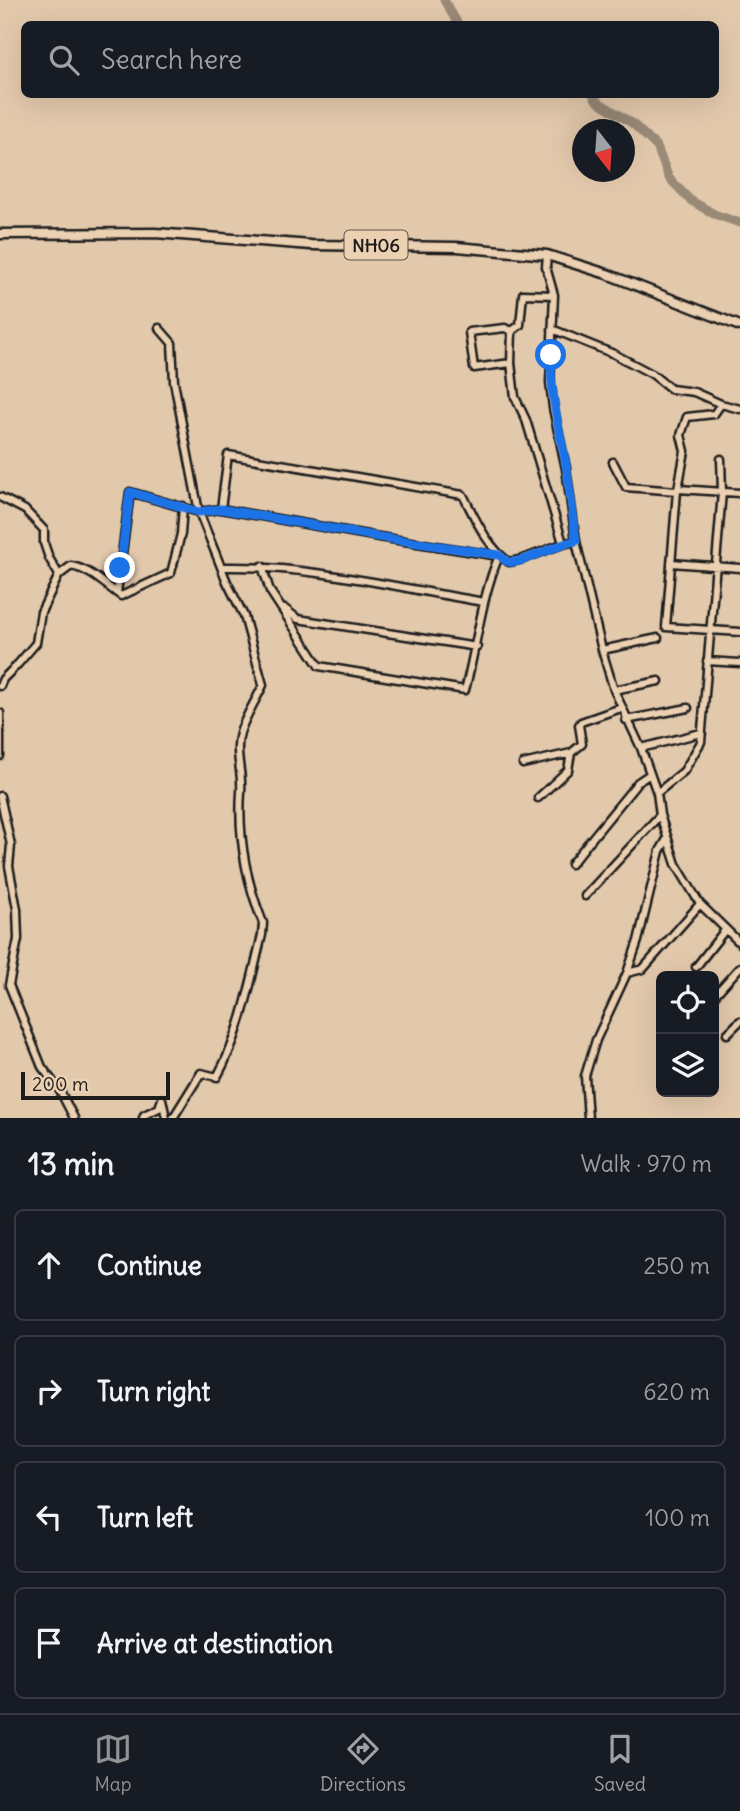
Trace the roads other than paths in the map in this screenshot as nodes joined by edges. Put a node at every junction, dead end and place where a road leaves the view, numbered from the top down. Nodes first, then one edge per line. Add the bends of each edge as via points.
1 (0, 234) edge
2 (547, 255) junction
3 (554, 295) junction
4 (740, 326) edge
5 (159, 328) dead end
6 (552, 328) junction
7 (512, 331) junction
8 (511, 363) junction
9 (721, 404) junction
10 (740, 409) edge
11 (721, 459) dead end
12 (613, 462) dead end
13 (677, 490) junction
14 (722, 492) junction
15 (740, 493) edge
16 (0, 497) edge
17 (183, 506) junction
18 (221, 509) junction
19 (199, 512) junction
20 (576, 541) junction
21 (563, 543) junction
22 (499, 555) junction
23 (671, 563) junction
24 (262, 566) junction
25 (714, 566) junction
26 (222, 568) junction
27 (740, 568) edge
28 (59, 575) junction
29 (117, 593) junction
30 (484, 602) junction
31 (279, 605) junction
32 (709, 630) junction
33 (740, 632) edge
34 (658, 638) dead end
35 (477, 646) junction
36 (602, 650) junction
37 (708, 661) junction
38 (740, 663) edge
39 (659, 681) dead end
40 (0, 686) edge
41 (614, 690) junction
42 (621, 708) junction
43 (688, 708) dead end
44 (0, 713) edge
45 (626, 720) junction
46 (701, 733) junction
47 (641, 748) junction
48 (571, 753) junction
49 (0, 756) edge
50 (523, 764) dead end
51 (650, 774) junction
52 (657, 793) junction
53 (0, 796) edge
54 (538, 798) dead end
55 (660, 815) junction
56 (667, 839) junction
57 (571, 864) dead end
58 (585, 896) dead end
59 (700, 904) junction
60 (725, 930) junction
61 (740, 943) edge
62 (695, 967) dead end
63 (740, 967) edge
64 (627, 973) junction
65 (719, 990) edge
66 (740, 1021) edge
67 (727, 1034) dead end
68 (74, 1118) edge
69 (143, 1118) edge
70 (166, 1118) edge
71 (173, 1118) edge
72 (588, 1118) edge

1 - 2 main road, NH06 via 155,233
2 - 3 street
2 - 4 main road, NH06
3 - 6 street
3 - 7 street via 523,293 520,325
5 - 19 street via 172,344 174,382
6 - 9 street via 614,354 671,389 694,392
6 - 20 street via 550,382
7 - 8 street
7 - 8 street via 469,332 474,368
8 - 21 street via 515,397
9 - 10 street
9 - 13 street via 713,414 687,417 681,435 685,451
11 - 14 street
12 - 13 street via 626,487
13 - 14 street
13 - 23 street
14 - 15 street
14 - 25 street
16 - 28 street via 24,510 44,530 44,543
17 - 19 street
17 - 29 street via 171,573 121,596
17 - 29 street via 130,492
18 - 19 street
18 - 22 street
18 - 22 street via 228,456 319,470 463,495
19 - 26 street
20 - 21 street
20 - 36 street
21 - 22 street via 522,561 509,562
22 - 30 street
23 - 25 street
23 - 32 street via 666,627
24 - 26 street
24 - 30 street
24 - 31 street
25 - 27 street
25 - 32 street
26 - 71 street via 244,616 263,685 239,736 238,760 240,838 263,923 262,936 229,1055 217,1077 201,1073
28 - 29 street via 71,566 82,568
28 - 40 street via 41,612 36,643 2,678
30 - 35 street
31 - 35 street via 298,619
31 - 35 street via 319,666 465,690
32 - 33 street
32 - 37 street
34 - 36 street
36 - 41 street
37 - 38 street
37 - 46 street
39 - 41 street
41 - 42 street
42 - 45 street
42 - 48 street via 581,722 582,744
43 - 45 street
44 - 49 street
45 - 47 street
46 - 47 street
46 - 52 street via 701,742 684,771
47 - 51 street
48 - 50 street
48 - 54 street via 568,770
51 - 52 street
51 - 57 street via 638,782
52 - 55 street
53 - 68 street via 11,845 9,866 18,939 9,985 42,1067
55 - 56 street
55 - 58 street
56 - 59 street
56 - 64 street
59 - 60 street
59 - 64 street via 643,969
60 - 61 street
60 - 62 street
63 - 65 street
64 - 72 street via 585,1076
66 - 67 street
69 - 70 street via 159,1108 162,1099

